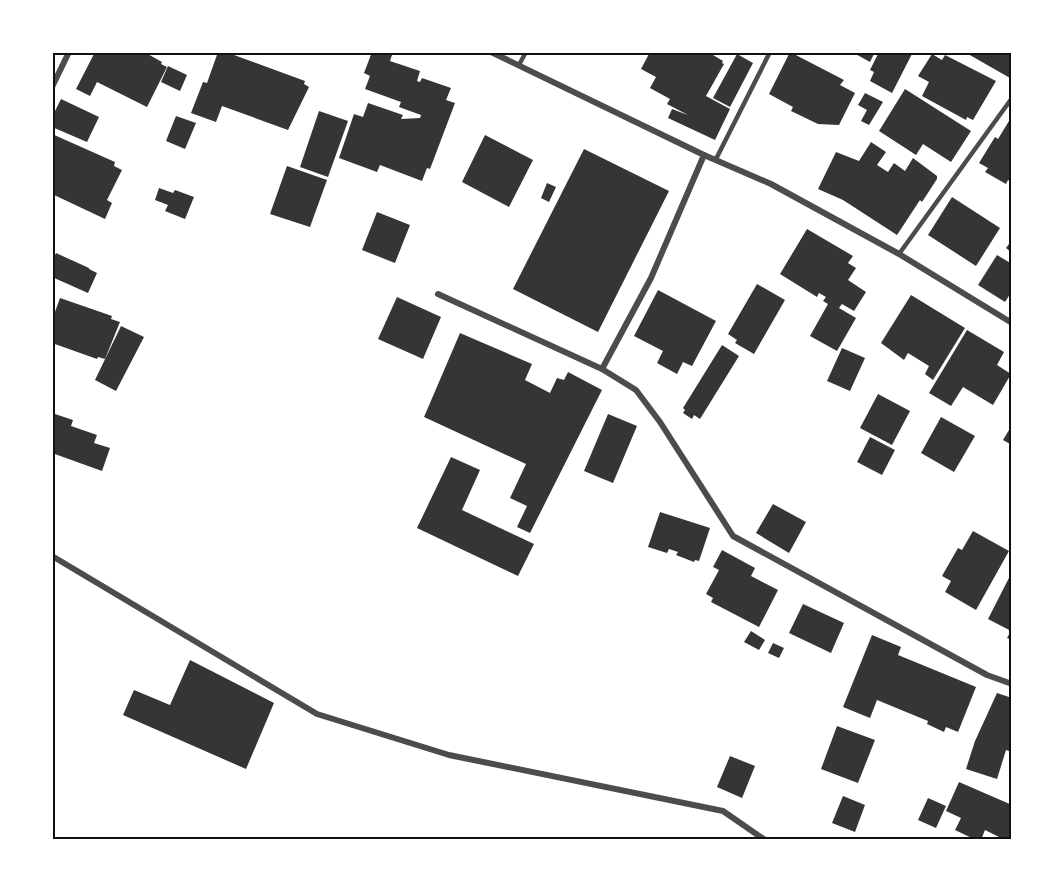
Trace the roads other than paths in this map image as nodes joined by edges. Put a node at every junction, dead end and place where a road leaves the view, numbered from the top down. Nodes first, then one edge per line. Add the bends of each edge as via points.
1 (69, 52) edge
2 (491, 52) edge
3 (526, 52) edge
4 (770, 52) edge
5 (519, 65) junction
6 (52, 87) edge
7 (1011, 98) edge
8 (704, 155) junction
9 (716, 159) junction
10 (899, 254) junction
11 (438, 294) dead end
12 (1011, 323) edge
13 (602, 369) junction
14 (52, 556) edge
15 (1011, 684) edge
16 (765, 840) edge

1 - 6 street
2 - 5 street
3 - 5 lane
4 - 9 lane
5 - 8 street
7 - 10 lane
8 - 9 street
8 - 13 street via 651,278
9 - 10 street via 771,184
10 - 12 street
11 - 13 street
13 - 15 street via 636,390 733,536 987,675
14 - 16 street via 317,714 449,755 723,811

